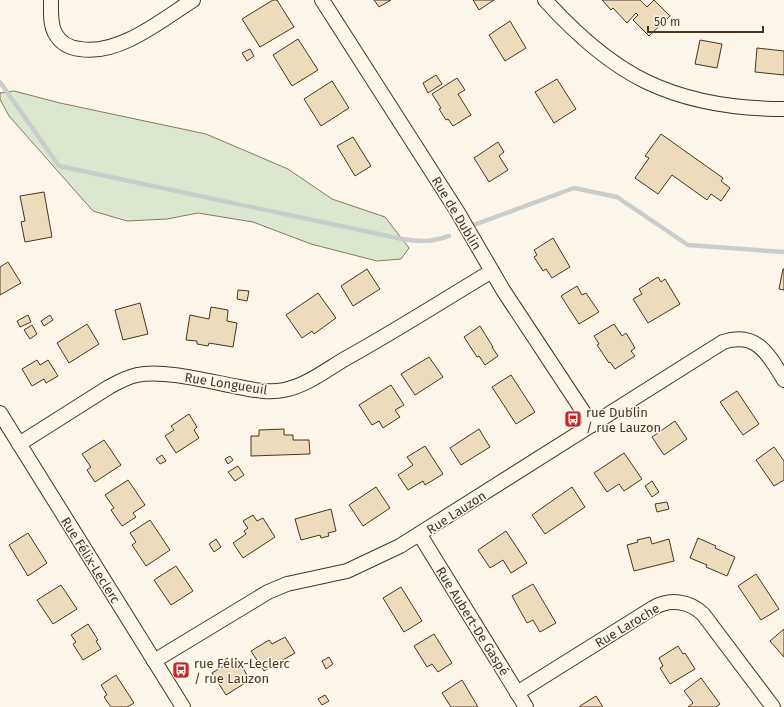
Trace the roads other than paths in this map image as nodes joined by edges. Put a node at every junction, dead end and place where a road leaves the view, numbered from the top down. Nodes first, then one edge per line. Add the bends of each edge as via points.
1 (50, 0) edge
2 (193, 0) edge
3 (322, 0) edge
4 (545, 0) edge
5 (784, 109) edge
6 (492, 271) junction
7 (784, 380) edge
8 (0, 413) edge
9 (592, 425) junction
10 (19, 444) junction
11 (420, 535) junction
12 (154, 661) junction
13 (517, 693) junction
14 (183, 707) edge
15 (526, 707) edge
16 (773, 707) edge

1 - 2 street via 55,34 68,46 86,50 126,42
3 - 6 street, Rue de Dublin
4 - 5 street via 590,44 646,82 706,101
6 - 9 street, Rue de Dublin
6 - 10 street, Rue Longueuil via 377,341 292,388 263,391 188,377 153,373 137,375 109,387
7 - 9 street, Rue Lauzon via 765,352 756,344 734,339 718,345
8 - 10 street, Rue Félix-Leclerc
9 - 11 street, Rue Lauzon
10 - 12 street, Rue Félix-Leclerc
11 - 12 street, Rue Lauzon via 355,568 339,574 287,584 268,592
11 - 13 street, Rue Aubert-De Gaspé
12 - 14 street, Rue Félix-Leclerc
13 - 15 street, Rue Aubert-De Gaspé
13 - 16 street, Rue Laroche via 653,608 664,603 676,602 688,604 703,614

